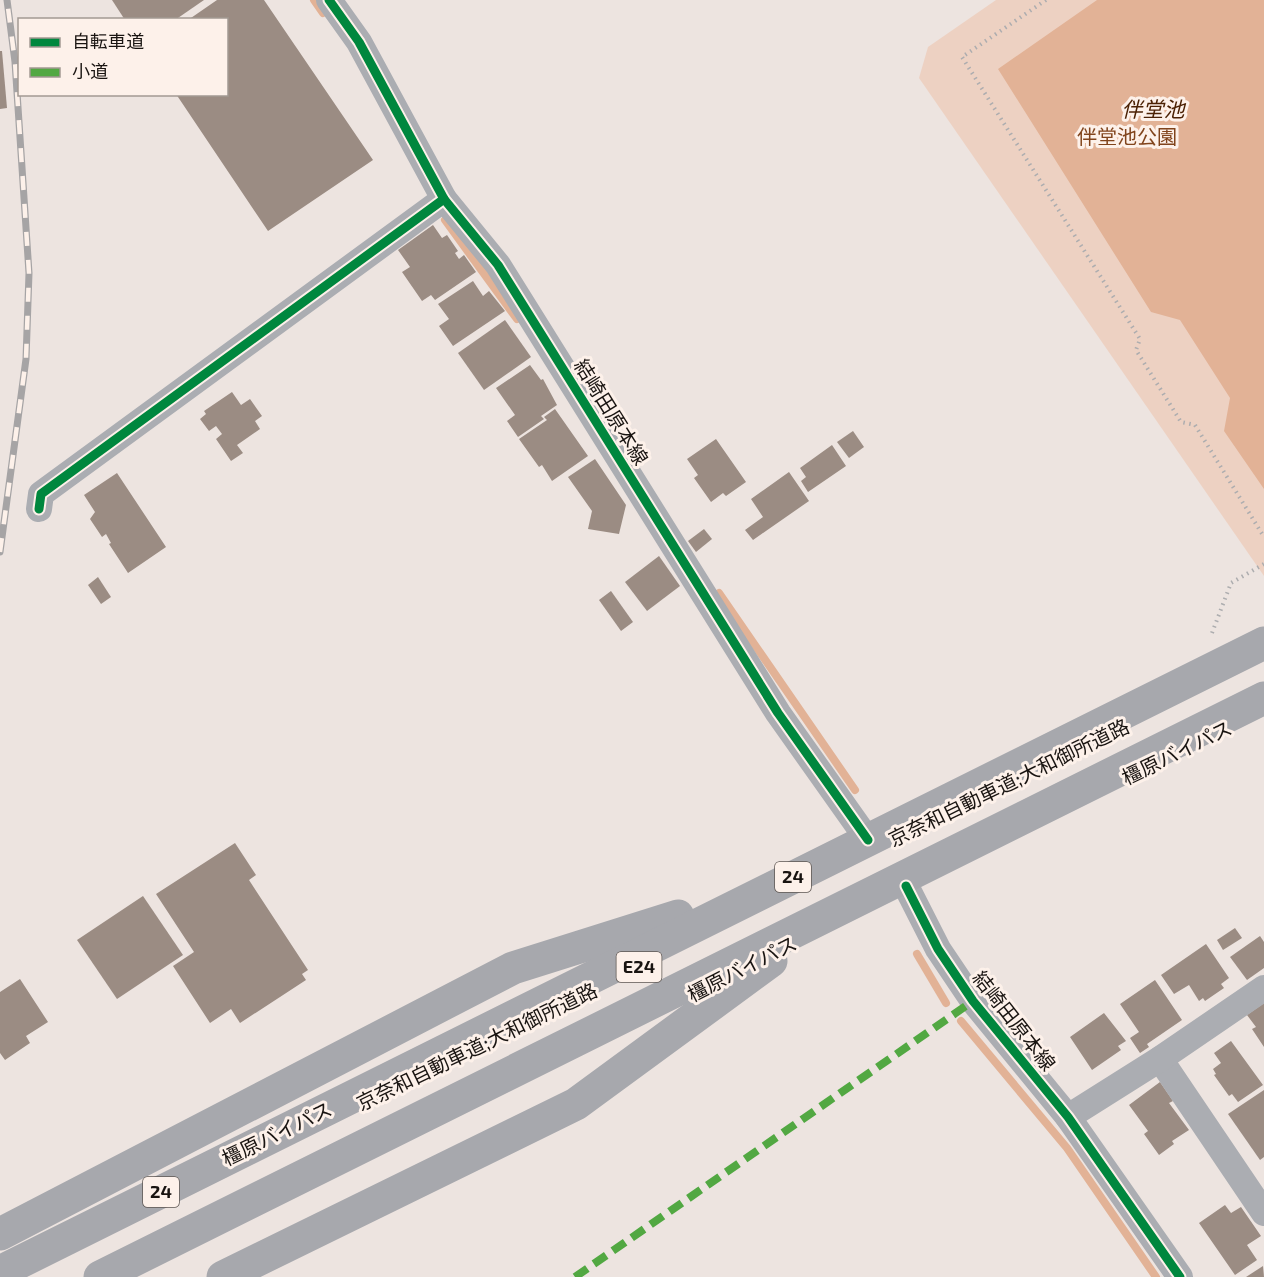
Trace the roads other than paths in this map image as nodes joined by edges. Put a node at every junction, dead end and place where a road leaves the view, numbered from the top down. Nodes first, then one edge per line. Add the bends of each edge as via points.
1 (329, 0) edge
2 (438, 204) junction
3 (39, 509) dead end
4 (1264, 643) edge
5 (1264, 656) edge
6 (1264, 698) edge
7 (1264, 711) edge
8 (868, 840) junction
9 (776, 885) junction
10 (906, 886) junction
11 (794, 944) junction
12 (1264, 988) edge
13 (1160, 1059) junction
14 (1068, 1117) junction
15 (1264, 1213) edge
16 (0, 1234) edge
17 (0, 1272) edge
18 (13, 1277) edge
19 (100, 1277) edge
20 (124, 1277) edge
21 (223, 1277) edge
22 (1180, 1277) edge

1 - 2 street, 結崎田原本線 via 359,42
2 - 3 street via 41,494
2 - 8 street, 結崎田原本線 via 498,265 778,713
4 - 8 highway, 橿原バイパス / 24
5 - 18 highway, 京奈和自動車道;大和御所道路 / E24
6 - 19 highway, 京奈和自動車道;大和御所道路 / E24
7 - 10 highway, 橿原バイパス
8 - 9 highway, 橿原バイパス / 24
9 - 16 highway via 513,969
9 - 17 highway, 橿原バイパス / 24
10 - 11 highway, 橿原バイパス
10 - 14 street, 結崎田原本線 via 938,949 973,1001
11 - 20 highway, 橿原バイパス
11 - 21 highway via 576,1104
12 - 13 street
13 - 14 street
13 - 15 street
14 - 22 street, 結崎田原本線

